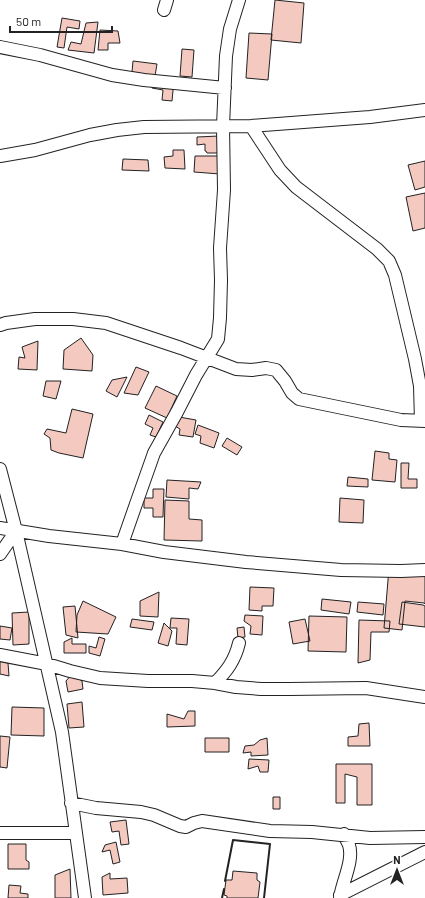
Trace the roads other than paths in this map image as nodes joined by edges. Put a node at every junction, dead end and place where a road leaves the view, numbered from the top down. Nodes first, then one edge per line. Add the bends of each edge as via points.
1 (240, 0) edge
2 (0, 47) edge
3 (225, 88) junction
4 (425, 110) edge
5 (223, 126) junction
6 (251, 126) junction
7 (0, 156) edge
8 (0, 325) edge
9 (207, 358) junction
10 (423, 421) edge
11 (0, 469) edge
12 (0, 528) edge
13 (16, 530) junction
14 (122, 544) junction
15 (0, 554) edge
16 (425, 570) edge
17 (239, 644) dead end
18 (0, 655) edge
19 (47, 664) junction
20 (215, 683) junction
21 (425, 697) edge
22 (71, 803) junction
23 (0, 833) edge
24 (76, 833) junction
25 (344, 834) junction
26 (425, 837) edge
27 (425, 852) edge
28 (340, 897) edge
29 (85, 898) edge

1 - 3 street via 230,28
2 - 3 street via 120,76
3 - 5 street
4 - 6 street
5 - 6 street
5 - 7 street via 144,127 118,130
5 - 9 street via 220,318 218,339
6 - 10 street via 280,170 296,187 389,261 415,359
8 - 9 street via 35,319 74,319 106,323
9 - 10 street via 236,368 276,370 299,399 401,420
9 - 14 street via 154,453
11 - 13 street
12 - 13 street
13 - 14 street
13 - 15 street
13 - 19 street
14 - 16 street via 246,562 342,570
17 - 20 street via 231,665
18 - 19 street
19 - 20 street via 100,678
19 - 22 street via 62,732
20 - 21 street via 261,689 366,688
22 - 24 street
22 - 25 street via 141,812 186,827 202,821 270,831
23 - 24 street
24 - 29 street
25 - 26 street via 370,838
25 - 28 street via 350,855
27 - 28 street

